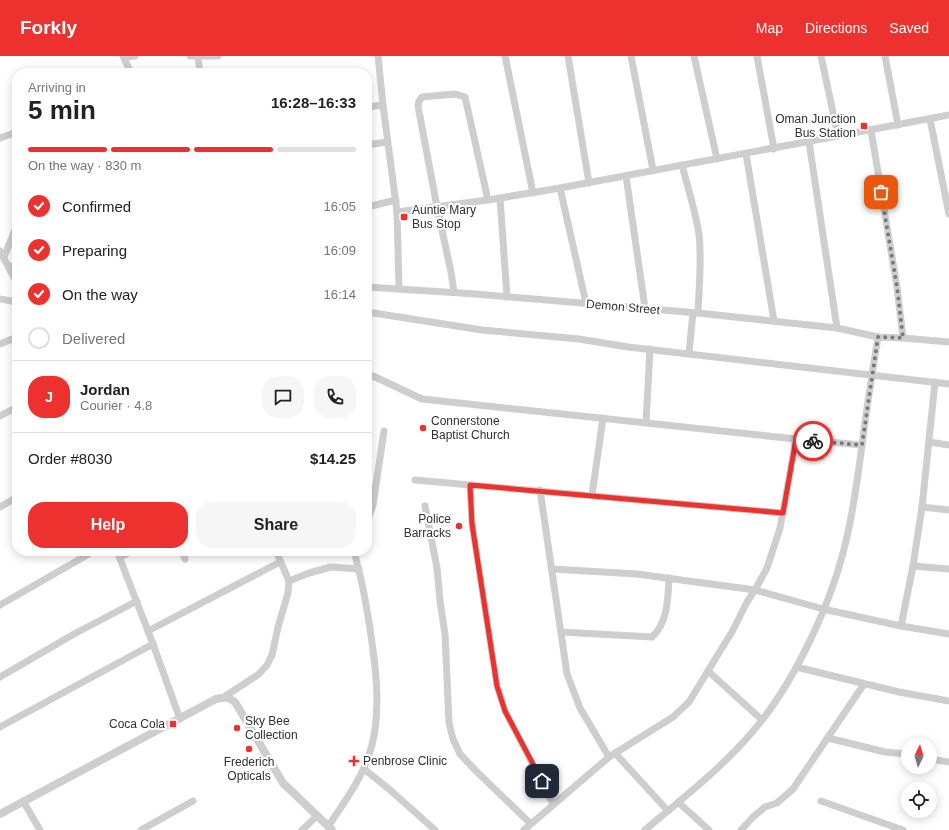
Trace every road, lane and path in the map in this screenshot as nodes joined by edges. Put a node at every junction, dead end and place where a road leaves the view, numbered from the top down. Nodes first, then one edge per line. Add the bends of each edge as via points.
1 (135, 56) edge
2 (194, 56) edge
3 (218, 56) edge
4 (378, 56) edge
5 (505, 56) edge
6 (568, 56) edge
7 (631, 56) edge
8 (694, 56) edge
9 (757, 56) edge
10 (821, 56) edge
11 (885, 56) edge
12 (124, 57) edge
13 (129, 68) edge
14 (198, 68) edge
15 (383, 105) junction
16 (372, 106) edge
17 (949, 116) edge
18 (930, 119) junction
19 (898, 125) junction
20 (871, 130) junction
21 (12, 134) edge
22 (838, 136) junction
23 (0, 138) edge
24 (387, 142) junction
25 (809, 142) junction
26 (372, 144) edge
27 (774, 149) junction
28 (746, 154) junction
29 (717, 159) junction
30 (682, 165) junction
31 (653, 170) junction
32 (626, 176) junction
33 (589, 183) junction
34 (560, 188) junction
35 (533, 193) junction
36 (500, 198) junction
37 (396, 200) junction
38 (488, 200) junction
39 (372, 206) edge
40 (437, 207) junction
41 (397, 212) junction
42 (949, 214) edge
43 (12, 235) edge
44 (2, 254) edge
45 (12, 266) edge
46 (9, 268) junction
47 (12, 274) edge
48 (372, 287) edge
49 (399, 289) junction
50 (454, 292) junction
51 (507, 297) junction
52 (0, 299) edge
53 (12, 301) edge
54 (586, 304) junction
55 (645, 308) junction
56 (372, 313) edge
57 (695, 313) junction
58 (774, 322) junction
59 (836, 328) junction
60 (878, 337) junction
61 (903, 338) junction
62 (12, 339) edge
63 (949, 342) edge
64 (0, 344) edge
65 (650, 349) junction
66 (689, 353) junction
67 (372, 376) edge
68 (872, 376) junction
69 (935, 382) junction
70 (949, 384) edge
71 (12, 410) edge
72 (0, 416) edge
73 (603, 418) junction
74 (646, 422) junction
75 (384, 431) dead end
76 (796, 439) junction
77 (929, 442) junction
78 (862, 445) junction
79 (949, 445) edge
80 (415, 480) dead end
81 (470, 485) junction
82 (540, 490) junction
83 (592, 495) junction
84 (12, 500) edge
85 (425, 506) dead end
86 (0, 507) edge
87 (922, 507) junction
88 (372, 508) edge
89 (949, 510) edge
90 (783, 513) junction
91 (85, 556) edge
92 (120, 556) edge
93 (184, 556) edge
94 (278, 556) edge
95 (355, 556) edge
96 (185, 559) dead end
97 (280, 562) junction
98 (913, 566) junction
99 (358, 569) junction
100 (552, 569) junction
101 (949, 569) edge
102 (669, 578) junction
103 (289, 580) junction
104 (755, 590) junction
105 (137, 601) junction
106 (0, 605) edge
107 (823, 609) junction
108 (900, 626) junction
109 (148, 631) junction
110 (561, 632) junction
111 (949, 634) edge
112 (153, 644) junction
113 (796, 666) junction
114 (708, 671) junction
115 (0, 677) edge
116 (864, 684) junction
117 (224, 697) junction
118 (949, 701) edge
119 (180, 719) junction
120 (762, 720) junction
121 (0, 727) edge
122 (828, 738) junction
123 (616, 753) junction
124 (901, 753) edge
125 (609, 757) junction
126 (937, 759) edge
127 (949, 762) edge
128 (364, 769) junction
129 (23, 801) junction
130 (193, 801) dead end
131 (821, 801) dead end
132 (678, 802) junction
133 (553, 804) junction
134 (668, 811) junction
135 (0, 814) edge
136 (317, 816) junction
137 (530, 823) junction
138 (330, 828) edge
139 (40, 830) edge
140 (141, 830) edge
141 (302, 830) edge
142 (435, 830) edge
143 (524, 830) edge
144 (645, 830) edge
145 (709, 830) edge
146 (741, 830) edge
147 (903, 830) edge

1 - 12 street
2 - 3 street
2 - 14 street
4 - 15 street
5 - 35 street
6 - 33 street
7 - 31 street
8 - 29 street
9 - 27 street
10 - 22 street
11 - 19 street
12 - 13 street
15 - 16 street
15 - 24 street
17 - 18 street
18 - 19 street
18 - 42 street
19 - 20 street
20 - 22 street
20 - 61 street
21 - 23 street
22 - 25 street
24 - 26 street
24 - 37 street
25 - 27 street
25 - 59 street
27 - 28 street
28 - 29 street
28 - 58 street
29 - 30 street
30 - 31 street
30 - 57 street via 699,234
31 - 32 street
32 - 33 street
32 - 55 street
33 - 34 street
34 - 35 street
34 - 54 street
35 - 36 street
36 - 38 street
36 - 51 street
37 - 39 street
37 - 41 street
38 - 40 street
38 - 40 street via 465,97 455,94 422,97 418,106
40 - 41 street
40 - 50 street
41 - 49 street
43 - 44 street
44 - 46 street
45 - 46 street
46 - 47 street
48 - 49 street, Demon Street
49 - 50 street, Demon Street
50 - 51 street, Demon Street
51 - 54 street, Demon Street
52 - 53 street
54 - 55 street, Demon Street
55 - 57 street, Demon Street
56 - 65 street via 482,330
57 - 58 street, Demon Street
57 - 66 street
58 - 59 street, Demon Street
59 - 60 street, Demon Street
60 - 61 street, Demon Street
60 - 68 street
61 - 63 street, Demon Street
62 - 64 street
65 - 66 street
65 - 74 street
66 - 68 street
67 - 73 street via 422,399
68 - 69 street
68 - 78 street
69 - 70 street
69 - 77 street
71 - 72 street
73 - 74 street
73 - 83 street
74 - 76 street
75 - 88 street
76 - 78 street
76 - 90 street
77 - 79 street
77 - 87 street
78 - 107 street via 846,541 833,586
80 - 81 street
81 - 82 street
81 - 133 street via 472,524 497,686 505,711
82 - 83 street
82 - 100 street
83 - 90 street
84 - 86 street
85 - 137 street via 437,568 445,634 449,723 453,739 460,754
87 - 89 street
87 - 98 street
90 - 104 street via 767,568
91 - 106 street
92 - 105 street
93 - 96 street
94 - 97 street
95 - 99 street
97 - 103 street
97 - 109 street
98 - 101 street
98 - 108 street
99 - 103 street via 332,567
99 - 128 street via 364,589 373,646 377,695 372,741
100 - 102 street
100 - 110 street
102 - 104 street
102 - 110 street via 666,610 657,633 652,637
103 - 117 street via 272,655 267,665 259,674
104 - 107 street
104 - 114 street
105 - 109 street
105 - 115 street
107 - 108 street
107 - 113 street
108 - 111 street
109 - 112 street
110 - 125 street via 567,674 573,693
112 - 119 street
112 - 121 street
113 - 116 street
113 - 120 street
114 - 120 street
114 - 123 street via 682,711
116 - 118 street
116 - 122 street
117 - 119 street
117 - 136 street via 234,702 283,783
119 - 129 street
120 - 132 street via 726,761
122 - 124 street
122 - 146 street via 793,789 777,803 765,807
123 - 125 street
123 - 134 street
125 - 133 street
126 - 127 street
128 - 138 street
128 - 142 street
129 - 135 street
129 - 139 street
130 - 140 street
131 - 147 street
132 - 134 street
132 - 145 street
133 - 137 street
134 - 144 street
136 - 138 street
136 - 141 street
137 - 143 street

